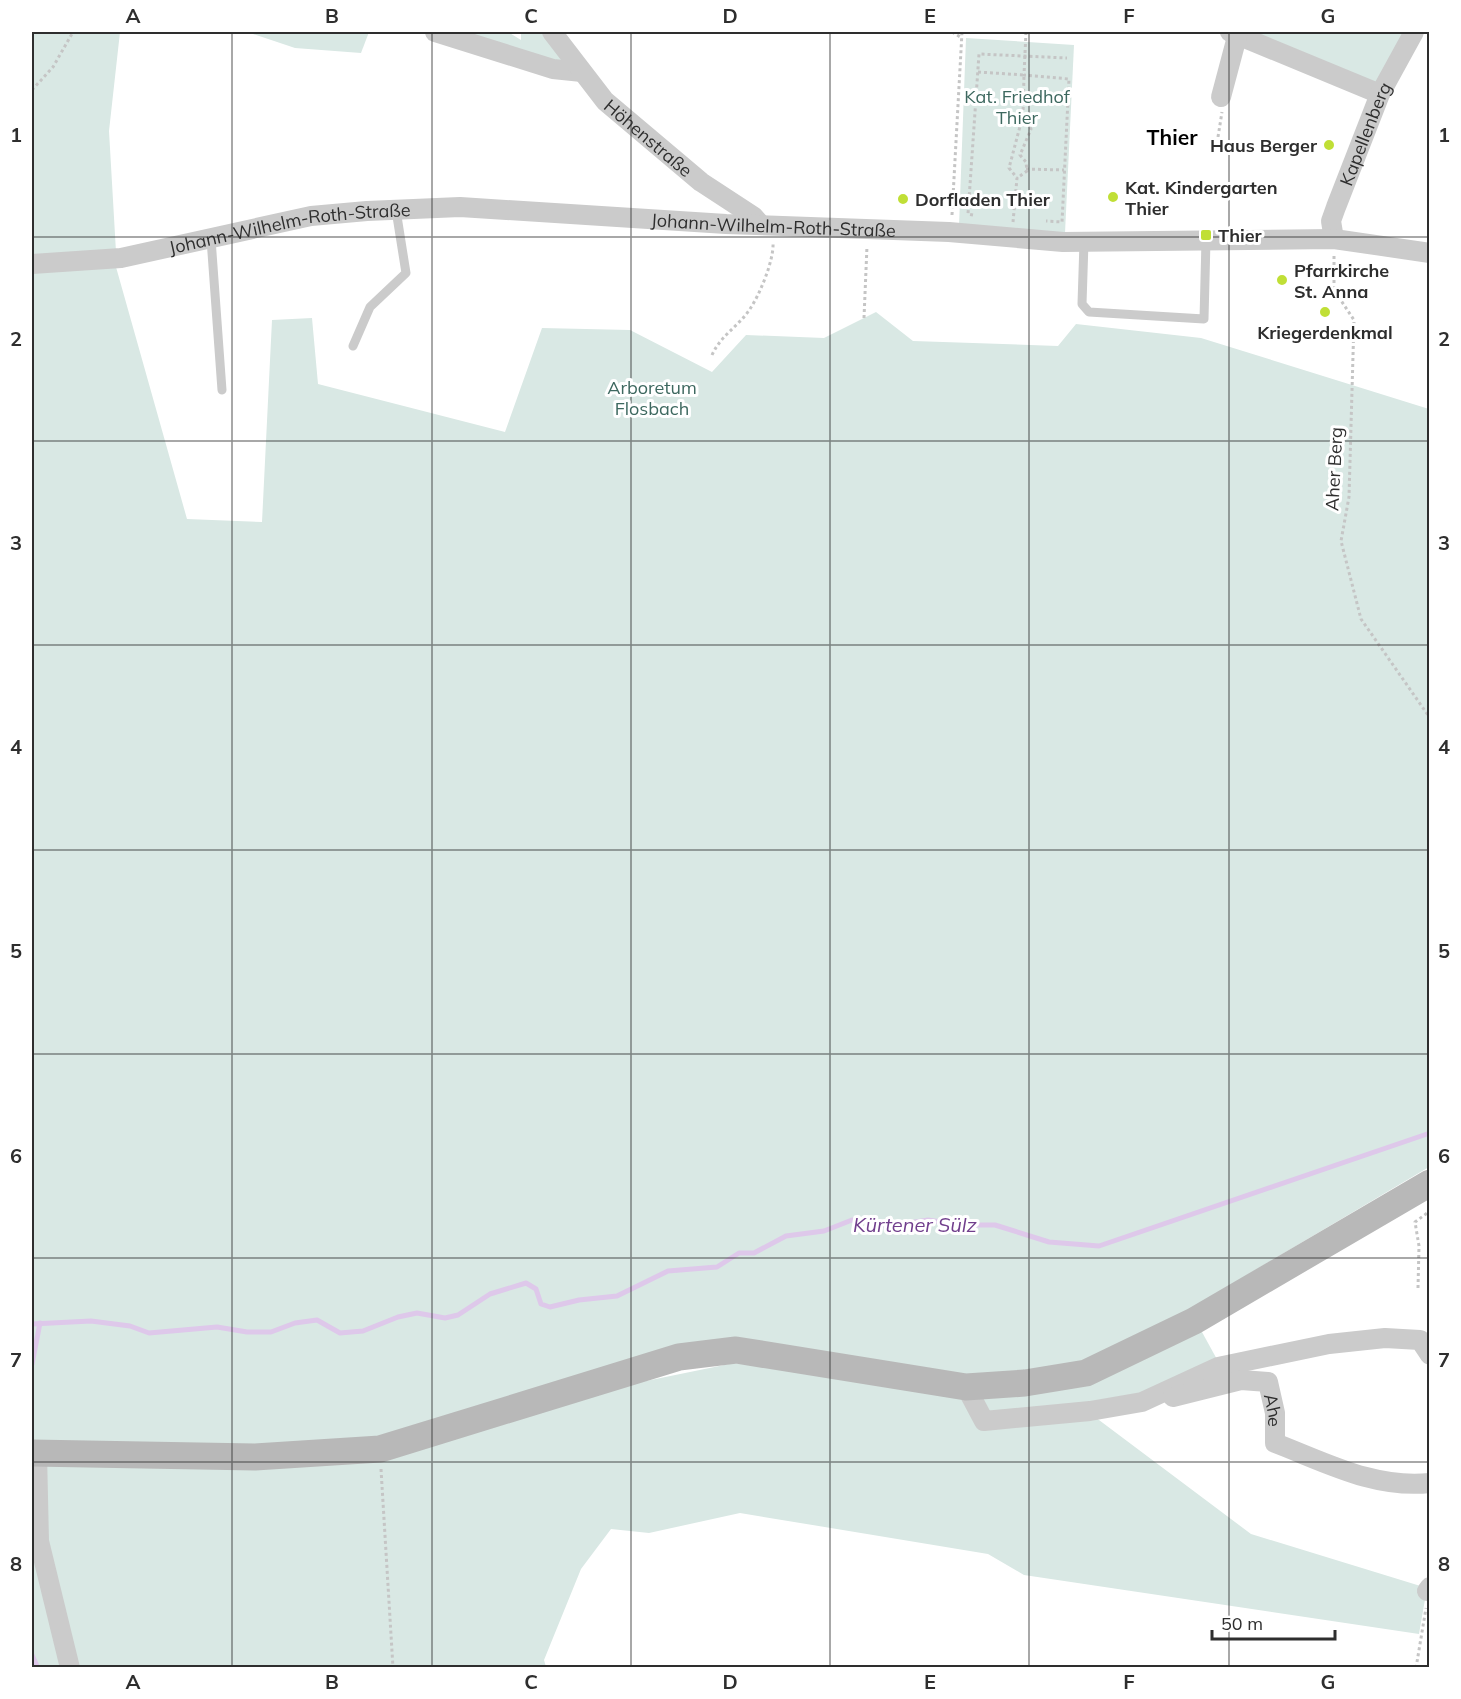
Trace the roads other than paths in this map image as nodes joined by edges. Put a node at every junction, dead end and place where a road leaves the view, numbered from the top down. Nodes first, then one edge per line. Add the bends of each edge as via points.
1 (435, 32) edge
2 (552, 32) edge
3 (1234, 32) edge
4 (1414, 32) edge
5 (582, 72) junction
6 (1380, 94) junction
7 (1221, 97) road end
8 (396, 209) junction
9 (767, 226) junction
10 (212, 239) junction
11 (1334, 239) junction
12 (1206, 240) junction
13 (1084, 242) junction
14 (1430, 253) edge
15 (32, 264) edge
16 (353, 346) dead end
17 (222, 390) dead end
18 (1430, 1183) edge
19 (1430, 1355) edge
20 (966, 1387) junction
21 (1142, 1402) junction
22 (34, 1453) edge
23 (1430, 1483) edge
24 (70, 1668) edge

1 - 5 street via 553,69
2 - 5 street, Höhenstraße
3 - 6 street
3 - 7 street
4 - 6 street, Kapellenberg
5 - 9 street, Höhenstraße via 605,101 635,128 702,182
6 - 11 street, Kapellenberg via 1331,221
8 - 9 street, Johann-Wilhelm-Roth-Straße via 460,207
8 - 10 street, Johann-Wilhelm-Roth-Straße via 311,216
8 - 16 lane via 406,273 370,307
9 - 13 street, Johann-Wilhelm-Roth-Straße via 951,233 1013,228
10 - 15 street, Johann-Wilhelm-Roth-Straße via 121,258
10 - 17 lane
11 - 12 street, Johann-Wilhelm-Roth-Straße
11 - 14 street, Johann-Wilhelm-Roth-Straße
12 - 13 street, Johann-Wilhelm-Roth-Straße
12 - 13 lane via 1204,319 1089,312 1082,304
18 - 20 main road via 1194,1321 1086,1373
19 - 21 street, Ahe via 1420,1340 1385,1338 1329,1344 1218,1367
20 - 21 street, Ahe via 984,1421
20 - 22 main road via 736,1350 680,1357 380,1449 255,1457
21 - 23 street, Ahe via 1153,1403 1241,1380 1268,1382 1275,1413 1275,1443 1365,1479 1411,1485
22 - 24 street via 39,1541

